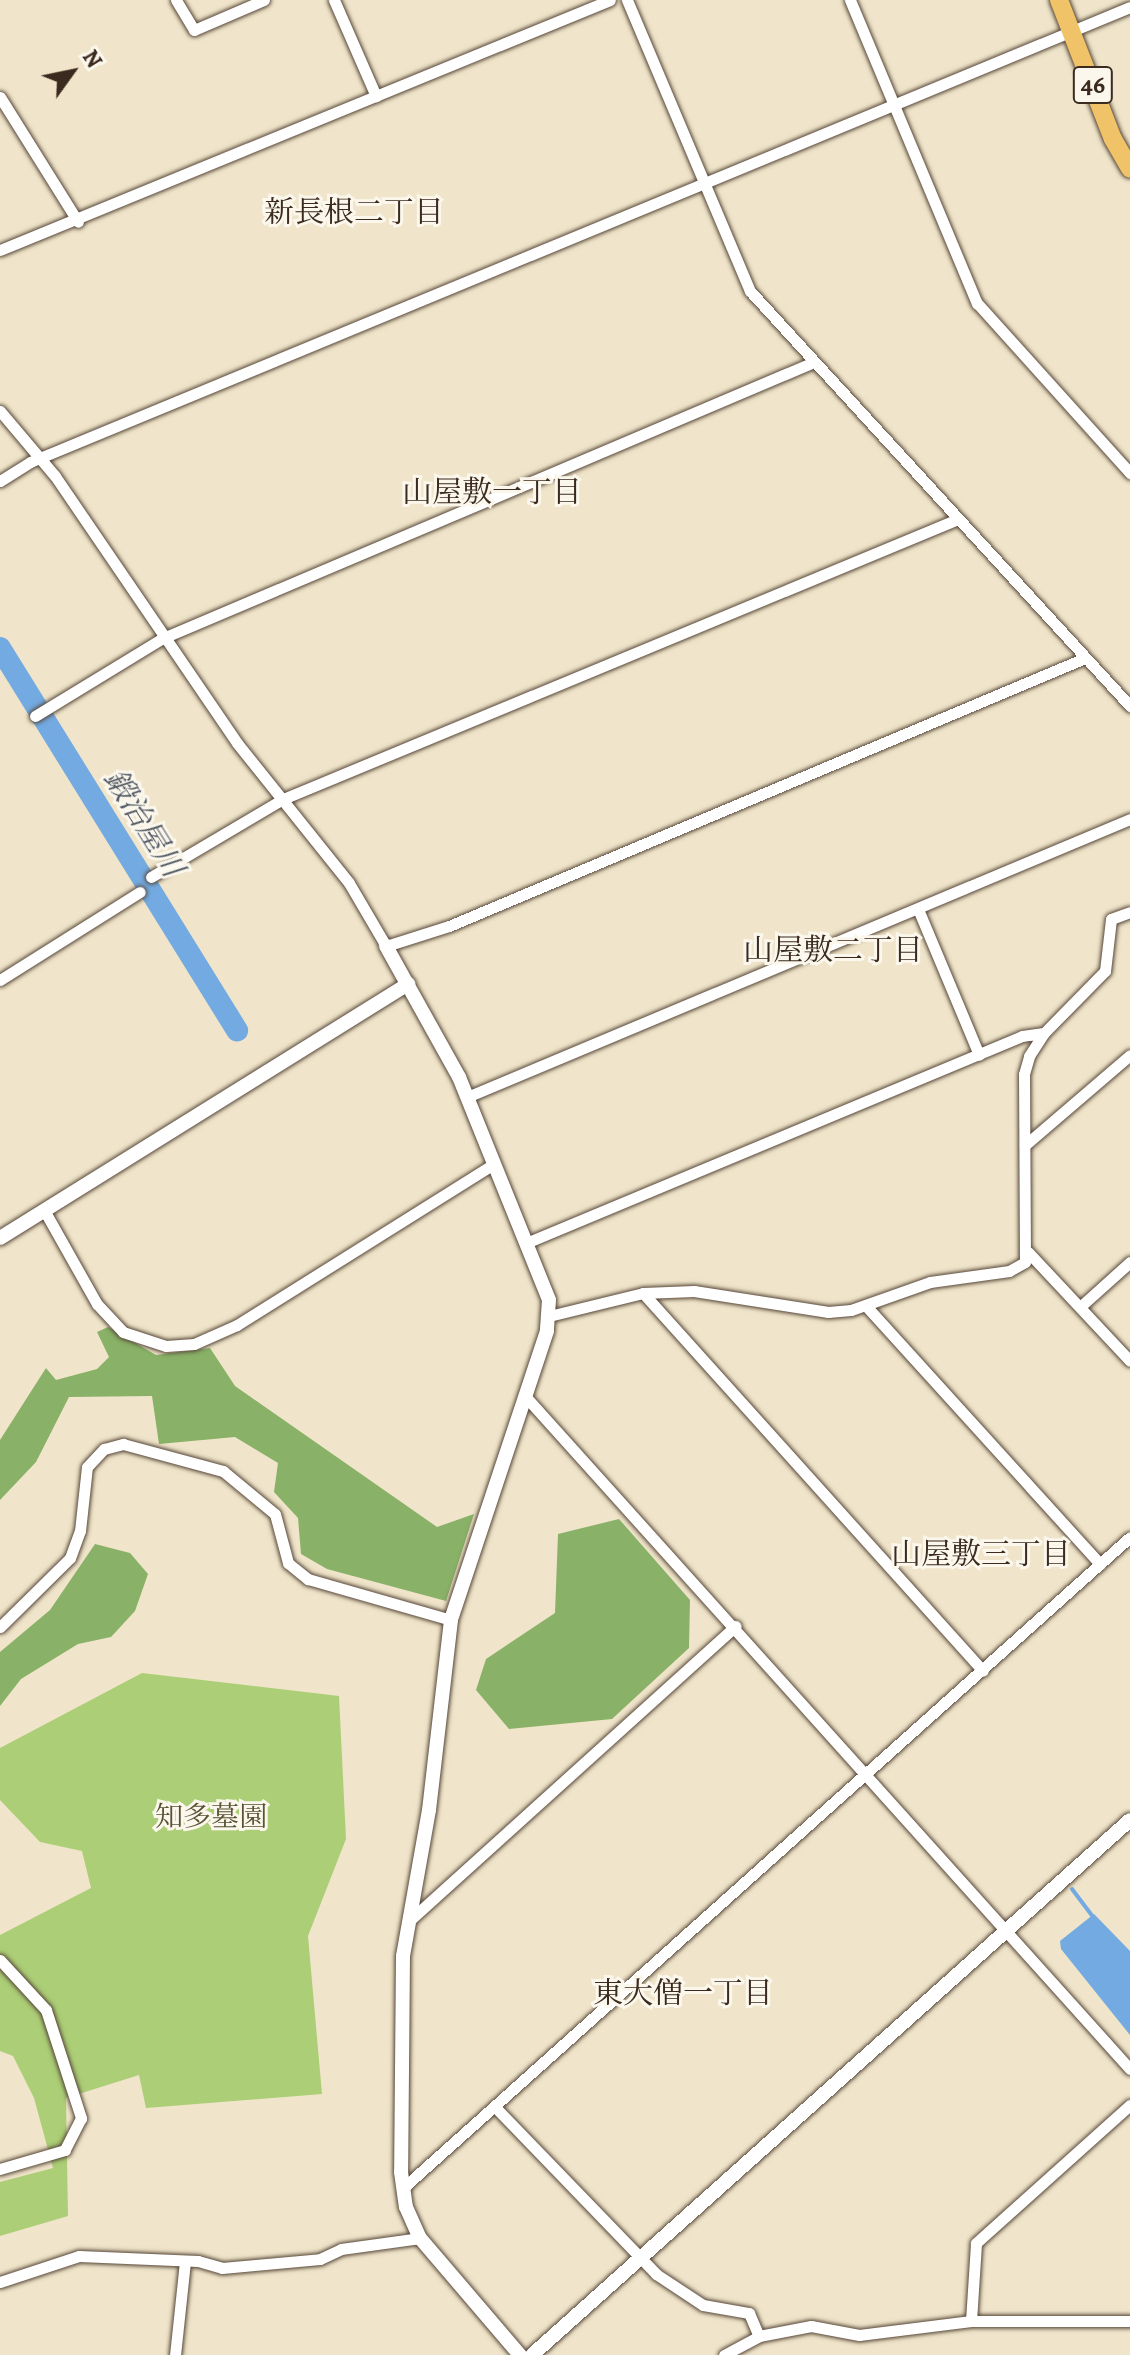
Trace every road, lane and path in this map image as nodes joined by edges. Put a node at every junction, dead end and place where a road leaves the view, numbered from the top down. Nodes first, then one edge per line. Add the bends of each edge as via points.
1 (176, 0) edge
2 (264, 0) edge
3 (334, 0) edge
4 (610, 0) edge
5 (627, 0) edge
6 (850, 0) edge
7 (1059, 0) edge
8 (1130, 7) edge
9 (1072, 31) junction
10 (376, 96) junction
11 (0, 97) edge
12 (893, 104) junction
13 (1130, 168) edge
14 (706, 181) junction
15 (78, 222) junction
16 (0, 250) edge
17 (814, 362) junction
18 (0, 411) edge
19 (42, 459) junction
20 (1130, 473) edge
21 (0, 481) edge
22 (958, 519) junction
23 (163, 638) junction
24 (1085, 658) junction
25 (1130, 706) edge
26 (40, 713) dead end
27 (283, 799) junction
28 (1130, 819) edge
29 (151, 877) dead end
30 (140, 892) dead end
31 (918, 909) junction
32 (1130, 912) edge
33 (386, 946) junction
34 (0, 980) edge
35 (408, 984) junction
36 (1044, 1033) junction
37 (979, 1055) junction
38 (1130, 1055) edge
39 (467, 1097) junction
40 (1025, 1145) junction
41 (492, 1165) junction
42 (44, 1210) junction
43 (0, 1238) edge
44 (526, 1243) junction
45 (1028, 1252) junction
46 (1130, 1262) edge
47 (643, 1293) junction
48 (1081, 1306) junction
49 (867, 1307) junction
50 (549, 1316) junction
51 (1130, 1361) edge
52 (525, 1396) junction
53 (1130, 1537) edge
54 (1100, 1564) junction
55 (451, 1620) junction
56 (735, 1626) junction
57 (0, 1627) edge
58 (983, 1671) junction
59 (868, 1774) junction
60 (1127, 1829) edge
61 (408, 1922) junction
62 (1009, 1930) junction
63 (0, 1960) edge
64 (1130, 2069) edge
65 (1130, 2105) edge
66 (495, 2107) junction
67 (0, 2169) edge
68 (404, 2187) junction
69 (420, 2238) junction
70 (641, 2260) junction
71 (185, 2262) junction
72 (0, 2282) edge
73 (971, 2321) junction
74 (1130, 2321) edge
75 (759, 2336) junction
76 (175, 2355) edge
77 (520, 2355) edge
78 (532, 2355) edge
79 (724, 2355) edge

1 - 2 street via 194,30
3 - 10 street
4 - 10 street
5 - 14 street
6 - 12 street
7 - 9 main road, 46
8 - 9 street
9 - 12 street
9 - 13 main road, 46 via 1113,139
10 - 15 street
11 - 15 street
12 - 14 street
12 - 20 street via 983,313
14 - 17 street via 750,291
14 - 19 street
15 - 16 street
17 - 22 street
17 - 23 street
18 - 19 street
19 - 21 street
19 - 23 street
22 - 24 street
22 - 27 street
23 - 26 street
23 - 27 street
24 - 25 street
24 - 33 street via 449,926
27 - 29 street
27 - 33 street via 349,883
28 - 31 street
30 - 34 street
31 - 37 street
31 - 39 street
32 - 36 street via 1111,919 1105,971
33 - 35 street
35 - 39 street
35 - 42 street
36 - 37 street via 1022,1036
36 - 40 street via 1024,1074
37 - 44 street
38 - 40 street
39 - 41 street
40 - 45 street
41 - 42 street via 237,1325 194,1344 166,1346 123,1332 97,1304
41 - 44 street
42 - 43 street
44 - 50 street via 545,1281
45 - 48 street
45 - 49 street via 1025,1262 1009,1271 930,1282
46 - 48 street
47 - 49 street via 694,1291 828,1312
47 - 50 street
47 - 58 street
48 - 51 street
49 - 54 street
50 - 52 street
52 - 55 street
52 - 56 street
53 - 54 street
54 - 58 street
55 - 57 street via 308,1579 288,1563 275,1514 223,1471 123,1444 104,1449 87,1467 80,1531 70,1558
55 - 61 street via 429,1810
56 - 59 street
56 - 61 street
58 - 59 street
59 - 62 street
59 - 66 street
60 - 62 street
61 - 68 street via 401,2040
62 - 64 street
62 - 70 street
63 - 67 street via 46,2010 81,2118 65,2150
65 - 73 street via 976,2243
66 - 68 street
66 - 70 street
68 - 69 street
69 - 71 street via 341,2249 320,2259 222,2268
69 - 77 street
70 - 75 street via 703,2305 749,2313
70 - 78 street
71 - 72 street via 79,2256
71 - 76 street
73 - 74 street
73 - 75 street via 859,2335 811,2326
75 - 79 street

